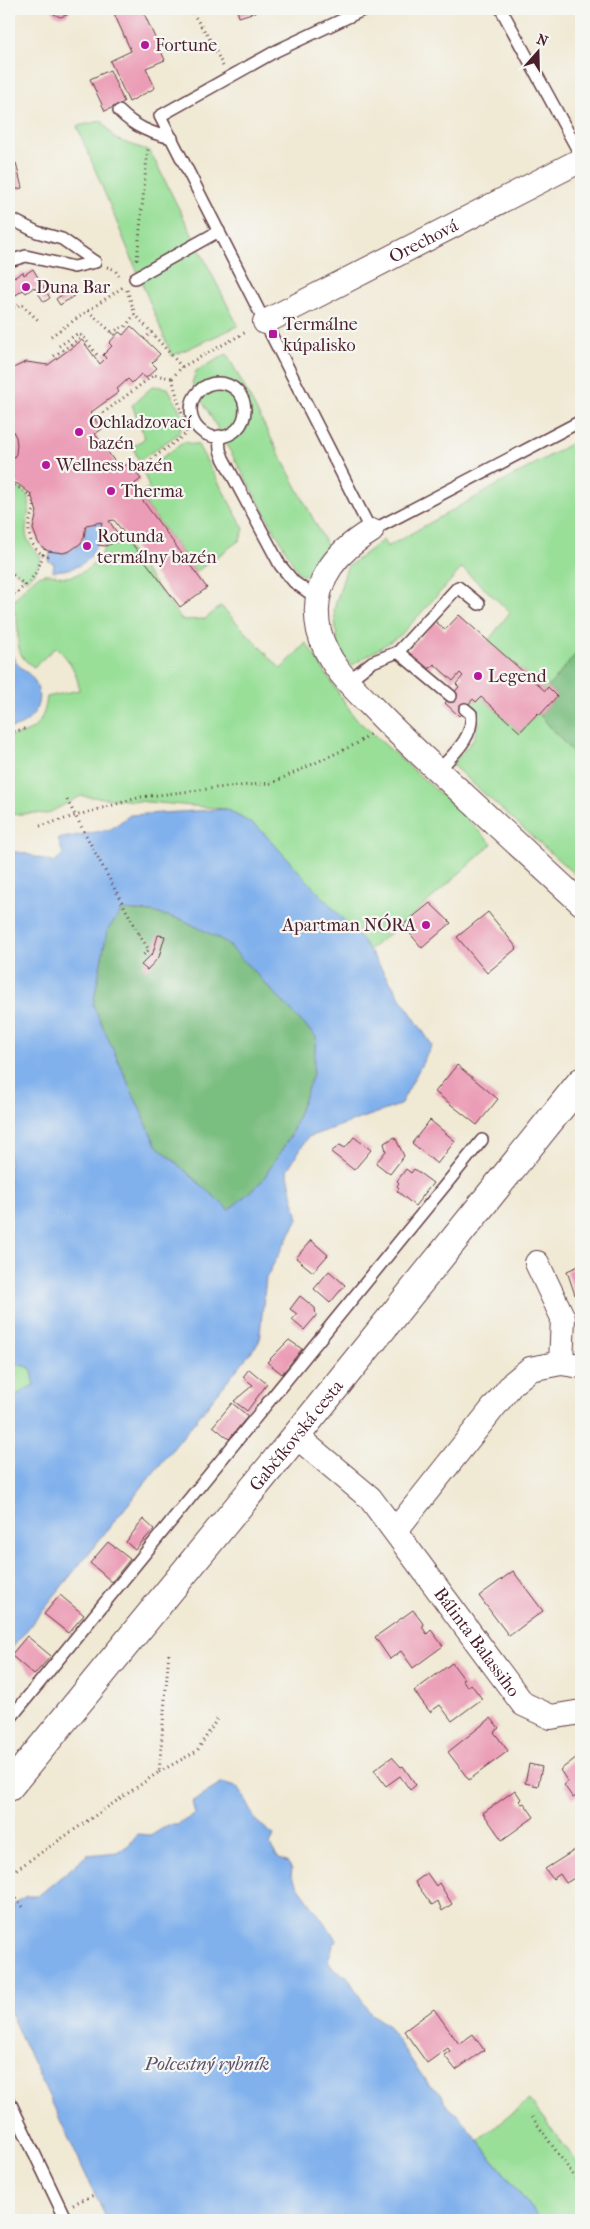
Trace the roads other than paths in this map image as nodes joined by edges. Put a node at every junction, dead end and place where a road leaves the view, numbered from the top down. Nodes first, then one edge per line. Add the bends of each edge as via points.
1 (365, 9) edge
2 (501, 9) edge
3 (119, 111) dead end
4 (172, 138) junction
5 (581, 156) edge
6 (581, 160) edge
7 (9, 218) edge
8 (219, 232) junction
9 (9, 262) edge
10 (136, 278) road end
11 (265, 322) junction
12 (581, 421) edge
13 (219, 436) junction
14 (371, 531) junction
15 (318, 599) junction
16 (479, 604) dead end
17 (398, 652) junction
18 (348, 682) junction
19 (451, 696) dead end
20 (464, 708) dead end
21 (438, 771) junction
22 (581, 903) edge
23 (581, 1082) edge
24 (482, 1140) dead end
25 (537, 1263) dead end
26 (571, 1364) edge
27 (296, 1436) junction
28 (396, 1530) junction
29 (581, 1712) edge
30 (9, 1720) edge
31 (9, 1787) edge
32 (9, 2100) edge
33 (66, 2220) edge

1 - 4 lane via 276,51 160,116
2 - 5 lane
3 - 4 lane via 131,123 149,133
4 - 8 lane
6 - 11 street, Orechová
7 - 9 lane via 37,232 62,239 95,262 74,267 26,256
8 - 10 lane
8 - 11 lane
11 - 14 lane
12 - 14 lane
13 - 13 lane via 235,431 244,418 245,410 244,402 235,389 221,383 205,386 199,391 194,397 192,413 204,432
13 - 15 lane via 223,458 280,565 294,582
14 - 15 street via 334,559
15 - 18 street via 322,641
16 - 17 lane via 458,587
17 - 18 lane via 372,662
17 - 19 lane
18 - 21 street
20 - 21 lane via 471,714 472,725 460,747
21 - 22 street
23 - 27 main road, Gabčíkovská cesta
24 - 30 lane
25 - 26 street via 563,1318
26 - 28 street via 530,1369 513,1383
27 - 28 street, Bálinta Balassiho via 370,1498
27 - 31 main road, Gabčíkovská cesta
28 - 29 street, Bálinta Balassiho via 523,1704 552,1717
32 - 33 lane

